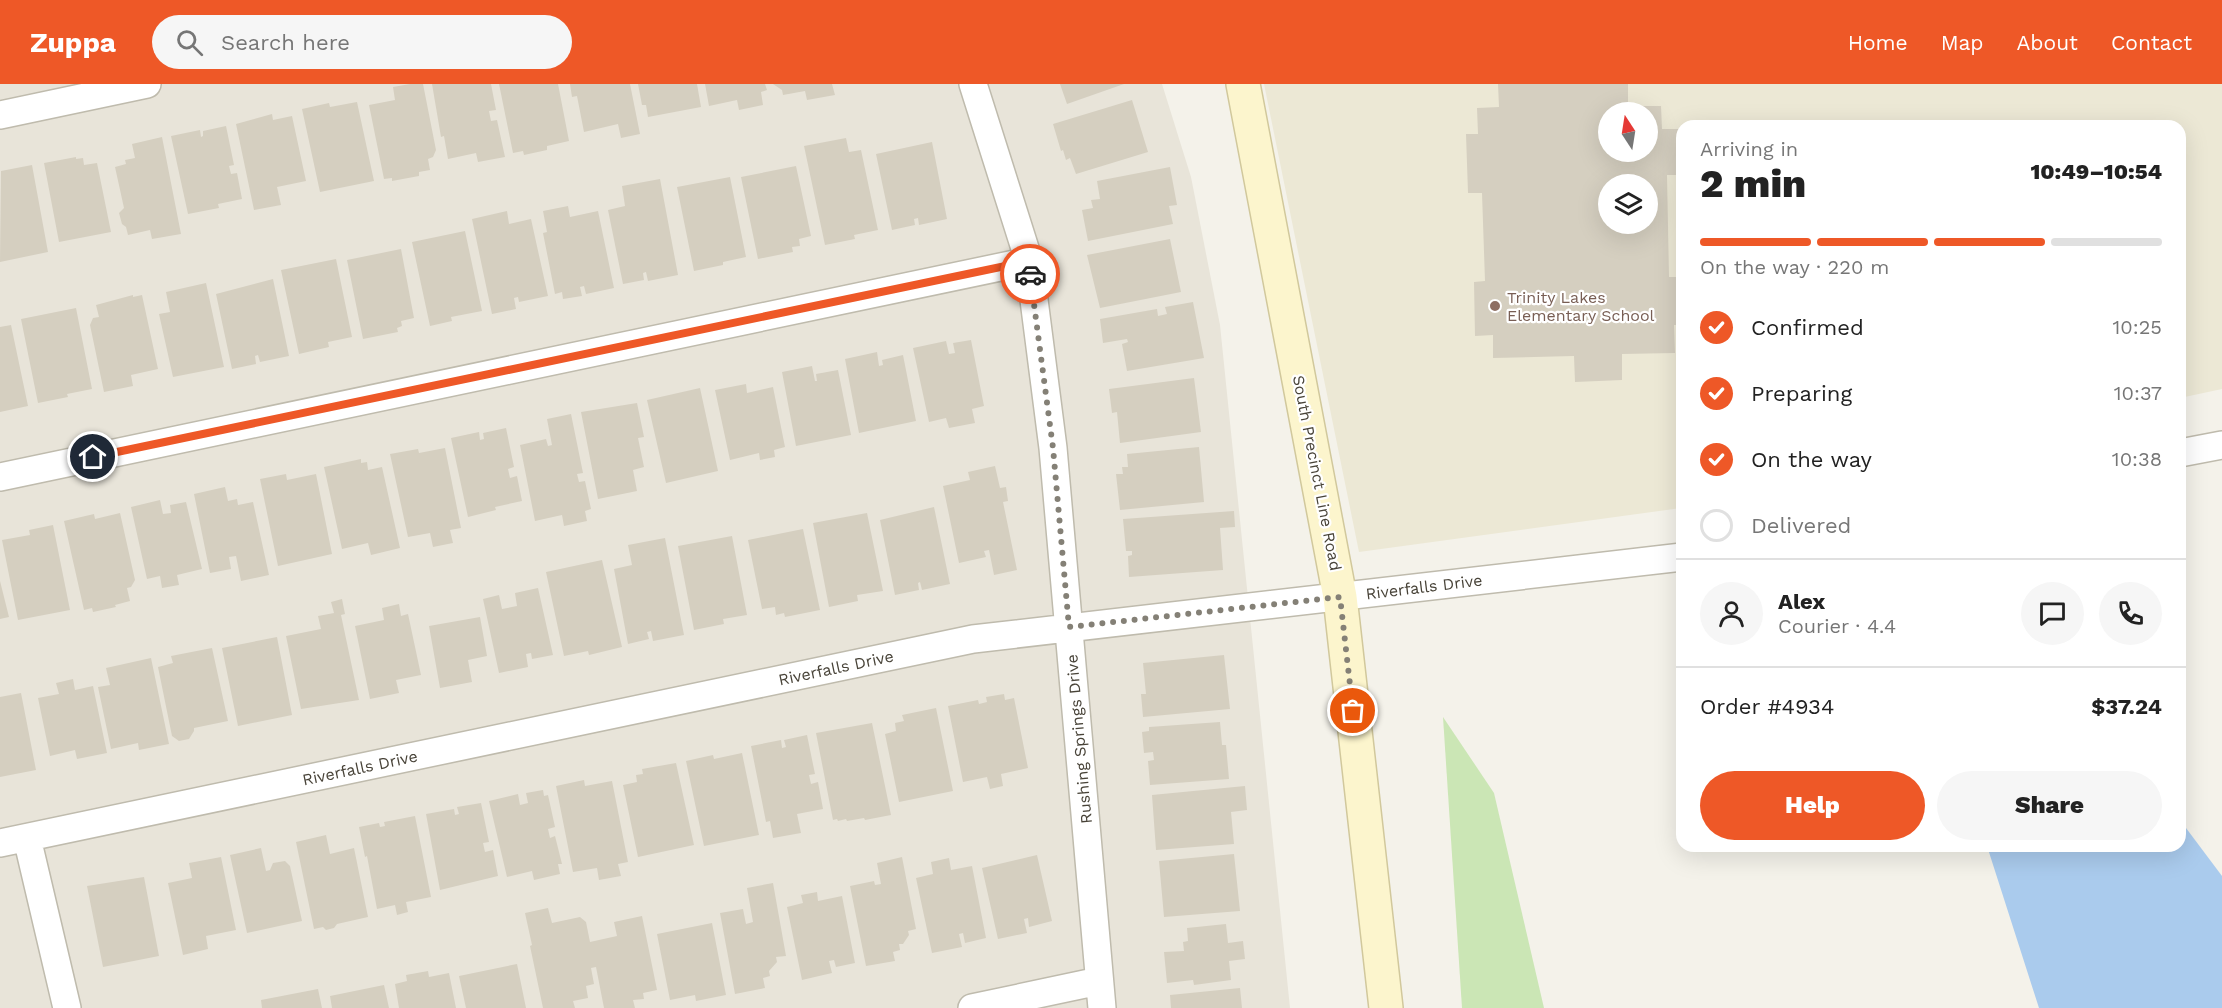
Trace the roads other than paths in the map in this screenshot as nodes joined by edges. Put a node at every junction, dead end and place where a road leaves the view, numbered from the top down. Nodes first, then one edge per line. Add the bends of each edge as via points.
1 (147, 84) edge
2 (973, 84) edge
3 (1243, 84) edge
4 (0, 115) edge
5 (1029, 261) junction
6 (2222, 445) edge
7 (2186, 452) edge
8 (0, 477) edge
9 (1676, 558) edge
10 (1340, 597) junction
11 (1069, 627) junction
12 (27, 838) junction
13 (0, 843) edge
14 (1100, 981) junction
15 (67, 1008) edge
16 (972, 1008) edge
17 (1102, 1008) edge
18 (1386, 1008) edge

1 - 4 street
2 - 5 street, Rushing Springs Drive
3 - 10 main road, South Precinct Line Road
5 - 8 street
5 - 11 street, Rushing Springs Drive via 1053,448
6 - 7 street
9 - 10 street, Riverfalls Drive
10 - 11 street, Riverfalls Drive
10 - 18 main road, South Precinct Line Road
11 - 12 street, Riverfalls Drive via 973,639
11 - 14 street, Rushing Springs Drive
12 - 13 street, Riverfalls Drive
12 - 15 street
14 - 16 street
14 - 17 street, Rushing Springs Drive

